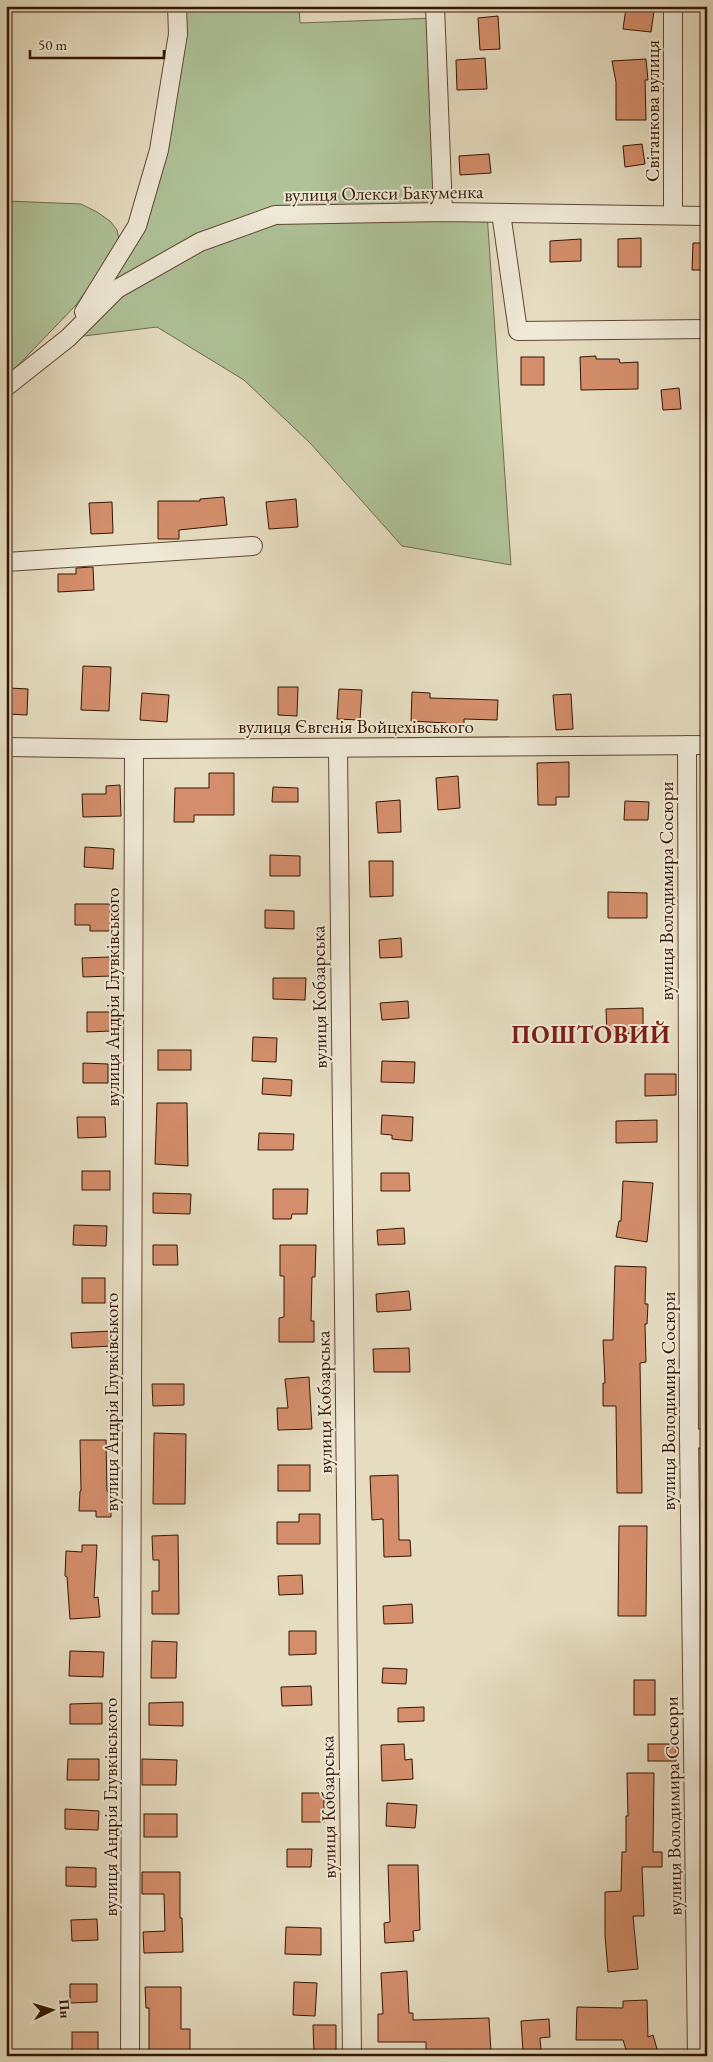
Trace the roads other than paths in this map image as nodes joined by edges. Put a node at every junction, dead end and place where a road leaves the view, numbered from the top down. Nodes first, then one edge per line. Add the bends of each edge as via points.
1 (177, 6) edge
2 (435, 6) edge
3 (673, 6) edge
4 (444, 212) junction
5 (501, 213) junction
6 (673, 215) junction
7 (707, 216) edge
8 (707, 329) edge
9 (68, 338) junction
10 (6, 387) edge
11 (253, 546) dead end
12 (6, 562) edge
13 (707, 745) edge
14 (687, 746) junction
15 (6, 747) edge
16 (338, 748) junction
17 (134, 749) junction
18 (698, 1438) edge
19 (130, 2056) edge
20 (352, 2056) edge
21 (697, 2056) edge

1 - 9 street via 178,34 159,150 137,226
2 - 4 street
3 - 6 street, Світанкова вулиця
4 - 5 street, вулиця Олекси Бакуменка
4 - 9 street, вулиця Олекси Бакуменка via 275,215 200,242 117,289
5 - 6 street, вулиця Олекси Бакуменка
5 - 8 street via 518,331
6 - 7 street, вулиця Олекси Бакуменка
9 - 10 street
11 - 12 street
13 - 14 street, вулиця Євгенія Войцехівського
14 - 16 street, вулиця Євгенія Войцехівського
14 - 18 street, вулиця Володимира Сосюри
15 - 17 street, вулиця Євгенія Войцехівського
16 - 17 street, вулиця Євгенія Войцехівського
16 - 20 street, вулиця Кобзарська
17 - 19 street, вулиця Андрія Глувківського
18 - 21 street, вулиця Володимира Сосюри

